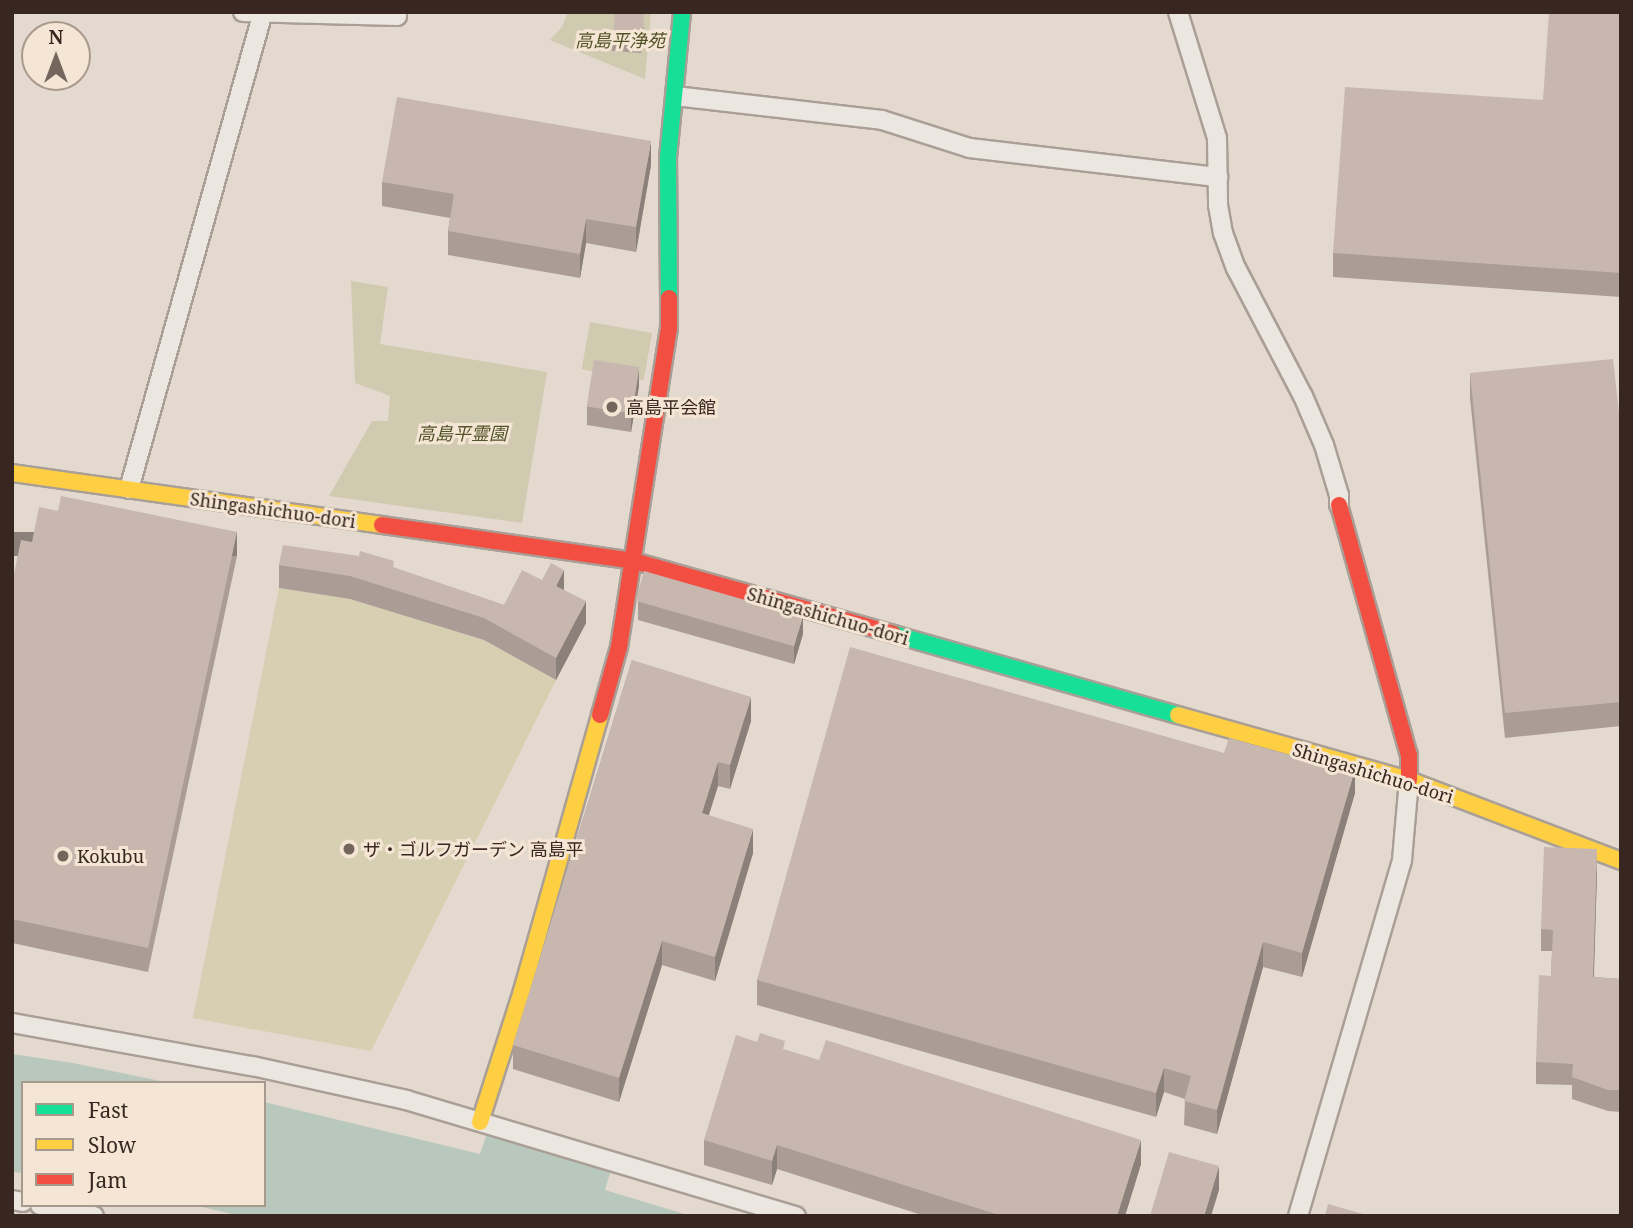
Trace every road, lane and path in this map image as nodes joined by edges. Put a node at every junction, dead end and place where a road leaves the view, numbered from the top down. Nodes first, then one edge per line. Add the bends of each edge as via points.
1 (243, 12) edge
2 (397, 12) edge
3 (682, 12) edge
4 (1178, 12) edge
5 (263, 13) edge
6 (675, 96) junction
7 (1219, 177) junction
8 (12, 473) edge
9 (129, 489) junction
10 (1339, 505) joint
11 (634, 561) junction
12 (1409, 780) junction
13 (1621, 861) edge
14 (12, 1023) edge
15 (480, 1122) junction
16 (50, 1207) edge
17 (94, 1216) edge
18 (796, 1216) edge
19 (1298, 1216) edge

1 - 5 street
2 - 5 street via 397,16
3 - 6 street
4 - 7 street via 1217,138
5 - 9 street
6 - 7 street via 882,120 970,148
6 - 11 street via 668,158 669,329
7 - 10 street via 1223,233 1318,432
8 - 9 street, Shingashichuo-dori
9 - 11 street, Shingashichuo-dori
10 - 12 street via 1409,755
11 - 12 street, Shingashichuo-dori
11 - 15 street via 619,647 522,991
12 - 13 street, Shingashichuo-dori
12 - 19 street via 1402,860
14 - 15 street via 336,1083
15 - 18 street
16 - 17 street

